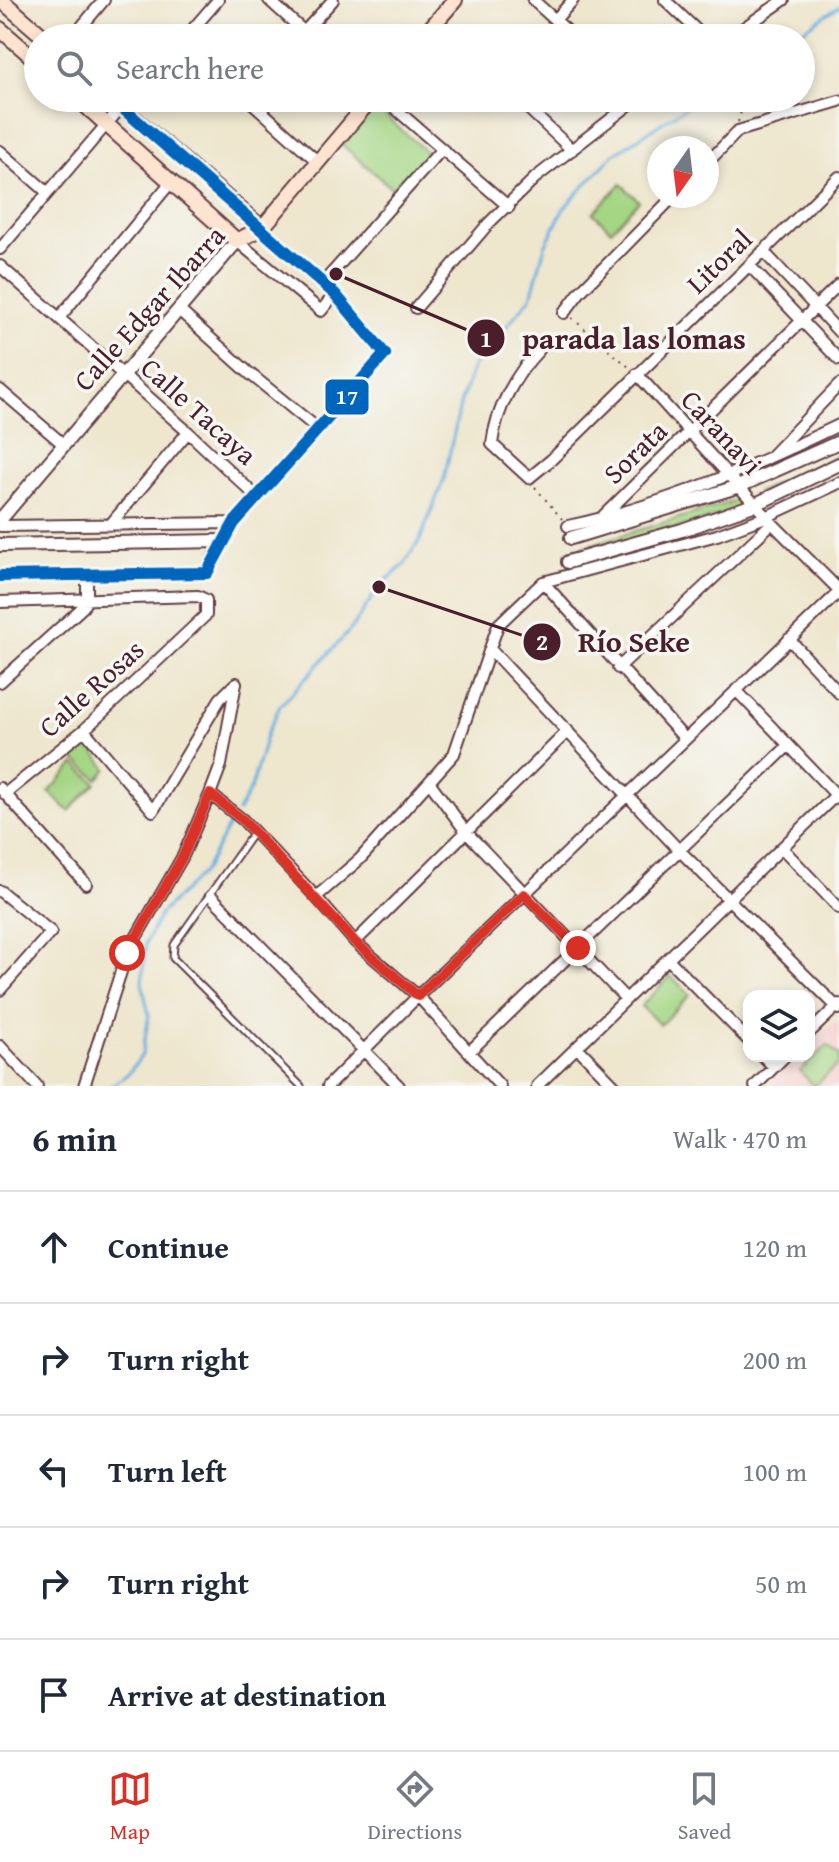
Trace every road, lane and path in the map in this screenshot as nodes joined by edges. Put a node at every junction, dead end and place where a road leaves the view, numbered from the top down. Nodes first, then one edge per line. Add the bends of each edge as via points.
1 (1, 0) edge
2 (104, 0) edge
3 (218, 0) edge
4 (269, 0) edge
5 (333, 0) edge
6 (455, 0) edge
7 (533, 0) edge
8 (573, 0) edge
9 (665, 0) edge
10 (784, 0) edge
11 (555, 20) junction
12 (29, 24) edge
13 (84, 24) edge
14 (197, 24) edge
15 (296, 24) edge
16 (316, 24) edge
17 (434, 24) edge
18 (559, 24) edge
19 (690, 24) edge
20 (749, 24) edge
21 (0, 29) edge
22 (24, 50) edge
23 (839, 101) edge
24 (815, 108) edge
25 (92, 112) edge
26 (114, 112) edge
27 (132, 112) edge
28 (263, 112) edge
29 (360, 112) edge
30 (399, 112) edge
31 (532, 112) edge
32 (620, 112) edge
33 (740, 112) edge
34 (802, 112) edge
35 (106, 126) junction
36 (738, 131) junction
37 (442, 149) junction
38 (572, 150) junction
39 (0, 151) edge
40 (719, 151) edge
41 (318, 162) junction
42 (839, 177) edge
43 (171, 182) junction
44 (47, 192) junction
45 (509, 207) junction
46 (662, 208) edge
47 (262, 228) junction
48 (237, 241) junction
49 (0, 249) edge
50 (763, 251) junction
51 (749, 265) junction
52 (0, 266) edge
53 (323, 283) junction
54 (839, 284) edge
55 (335, 294) junction
56 (815, 307) junction
57 (416, 308) dead end
58 (180, 311) junction
59 (564, 313) joint
60 (59, 318) junction
61 (801, 321) junction
62 (839, 332) edge
63 (539, 350) dead end
64 (839, 360) edge
65 (637, 374) junction
66 (124, 375) junction
67 (839, 385) edge
68 (0, 390) edge
69 (839, 425) edge
70 (318, 429) junction
71 (188, 432) junction
72 (690, 432) junction
73 (839, 442) edge
74 (63, 444) junction
75 (771, 458) junction
76 (839, 464) edge
77 (529, 478) junction
78 (735, 481) junction
79 (839, 483) edge
80 (257, 497) junction
81 (756, 504) junction
82 (600, 519) junction
83 (770, 519) junction
84 (0, 523) edge
85 (234, 523) junction
86 (110, 525) junction
87 (569, 532) junction
88 (222, 541) junction
89 (0, 545) edge
90 (568, 562) dead end
91 (87, 575) junction
92 (0, 576) edge
93 (543, 582) junction
94 (839, 591) edge
95 (87, 599) junction
96 (0, 602) edge
97 (789, 639) junction
98 (490, 649) junction
99 (618, 668) junction
100 (0, 682) edge
101 (736, 690) junction
102 (839, 693) edge
103 (84, 730) junction
104 (568, 731) junction
105 (685, 739) junction
106 (788, 746) junction
107 (430, 783) junction
108 (2, 791) edge
109 (210, 794) junction
110 (628, 796) junction
111 (838, 797) edge
112 (254, 832) junction
113 (467, 833) junction
114 (782, 848) junction
115 (680, 851) junction
116 (86, 884) dead end
117 (0, 891) edge
118 (524, 894) junction
119 (211, 896) junction
120 (316, 897) junction
121 (729, 899) junction
122 (839, 908) edge
123 (355, 942) junction
124 (578, 948) junction
125 (668, 959) junction
126 (0, 990) edge
127 (418, 996) junction
128 (626, 999) junction
129 (838, 1006) edge
130 (815, 1027) edge
131 (743, 1035) edge
132 (0, 1046) edge
133 (577, 1047) junction
134 (365, 1049) junction
135 (469, 1052) junction
136 (769, 1062) edge
137 (779, 1062) edge
138 (774, 1067) junction
139 (37, 1086) edge
140 (84, 1086) edge
141 (301, 1086) edge
142 (328, 1086) edge
143 (399, 1086) edge
144 (500, 1086) edge
145 (537, 1086) edge
146 (615, 1086) edge
147 (755, 1086) edge

1 - 12 main road
2 - 13 street
3 - 14 street
4 - 15 street
5 - 16 street
6 - 17 main road
7 - 11 street
8 - 11 street
9 - 19 street
10 - 20 street
11 - 18 street
21 - 22 main road
23 - 24 street
25 - 35 main road
26 - 35 street
27 - 47 main road
28 - 41 street
29 - 41 main road, Calle Edgar Ibarra
30 - 37 street
31 - 38 street
32 - 38 street
33 - 36 path
34 - 36 street
35 - 43 main road
35 - 44 street
36 - 40 street
37 - 45 street
37 - 53 street
38 - 45 street via 535,178
39 - 44 street
41 - 47 main road, Calle Edgar Ibarra
42 - 50 street, Litoral
43 - 48 main road
43 - 60 street
44 - 49 street
45 - 57 street
46 - 59 street
47 - 48 main road, Calle Edgar Ibarra
47 - 53 street
48 - 55 street via 321,311
48 - 58 street, Calle Edgar Ibarra
50 - 51 street, Litoral
50 - 56 street
51 - 61 street
51 - 65 street, Litoral
52 - 60 street, Calle Tacaya
53 - 55 street
54 - 56 street, Sorata
55 - 70 street via 385,354
56 - 61 street, Sorata
56 - 62 street
58 - 66 street, Calle Edgar Ibarra
58 - 70 street
59 - 65 path
60 - 66 street, Calle Tacaya
61 - 64 street
61 - 72 street, Sorata
63 - 77 street via 503,403 492,444
65 - 72 street, Caranavi
65 - 77 street, Litoral
66 - 71 street, Calle Tacaya
66 - 74 street, Calle Edgar Ibarra
67 - 75 street
68 - 74 street
69 - 75 street
70 - 80 street
71 - 80 street, Calle Tacaya
71 - 86 street
72 - 78 street, Caranavi
72 - 82 street, Sorata
73 - 78 street
74 - 84 street, Calle Edgar Ibarra
75 - 78 street
76 - 81 street
77 - 87 path
78 - 81 street, Caranavi
78 - 82 street
78 - 87 street
79 - 83 street
80 - 85 street
81 - 83 street, Caranavi
81 - 90 street
82 - 87 street
83 - 93 street
83 - 94 street, Caranavi
83 - 99 street
84 - 86 street
85 - 86 street
85 - 88 street
88 - 89 street
88 - 91 street via 207,573
91 - 92 street
91 - 95 street
93 - 98 street via 498,625
93 - 99 street
94 - 97 street
95 - 96 street
95 - 100 street
95 - 103 street, Calle Rosas via 198,596 206,600 206,615
97 - 101 street
97 - 102 street
98 - 104 street
98 - 107 street via 454,754
99 - 105 street
101 - 105 street
101 - 106 street
103 - 108 street, Calle Rosas
103 - 109 street via 153,811 220,699 236,683 221,765
104 - 110 street
104 - 113 street
105 - 110 street
106 - 111 street
106 - 115 street
107 - 113 street
107 - 120 street via 360,859
108 - 116 street
109 - 112 street
109 - 140 street via 183,856 127,953
110 - 115 street
110 - 118 street
111 - 114 street
112 - 119 lane
112 - 120 street
113 - 118 street
113 - 123 street
114 - 121 street
114 - 122 street
115 - 121 street
115 - 124 street
117 - 126 street via 51,932
118 - 124 street
118 - 127 street
119 - 134 street
119 - 141 lane via 174,945 173,958
120 - 123 street
121 - 125 street
121 - 129 street
123 - 127 street
124 - 128 street
124 - 135 street
125 - 128 street
125 - 131 street
127 - 134 street
127 - 135 street
128 - 133 street
129 - 130 street
132 - 139 street
133 - 145 street
133 - 146 street
134 - 142 street
134 - 143 street
135 - 144 street
136 - 138 street
137 - 138 street
138 - 147 street

